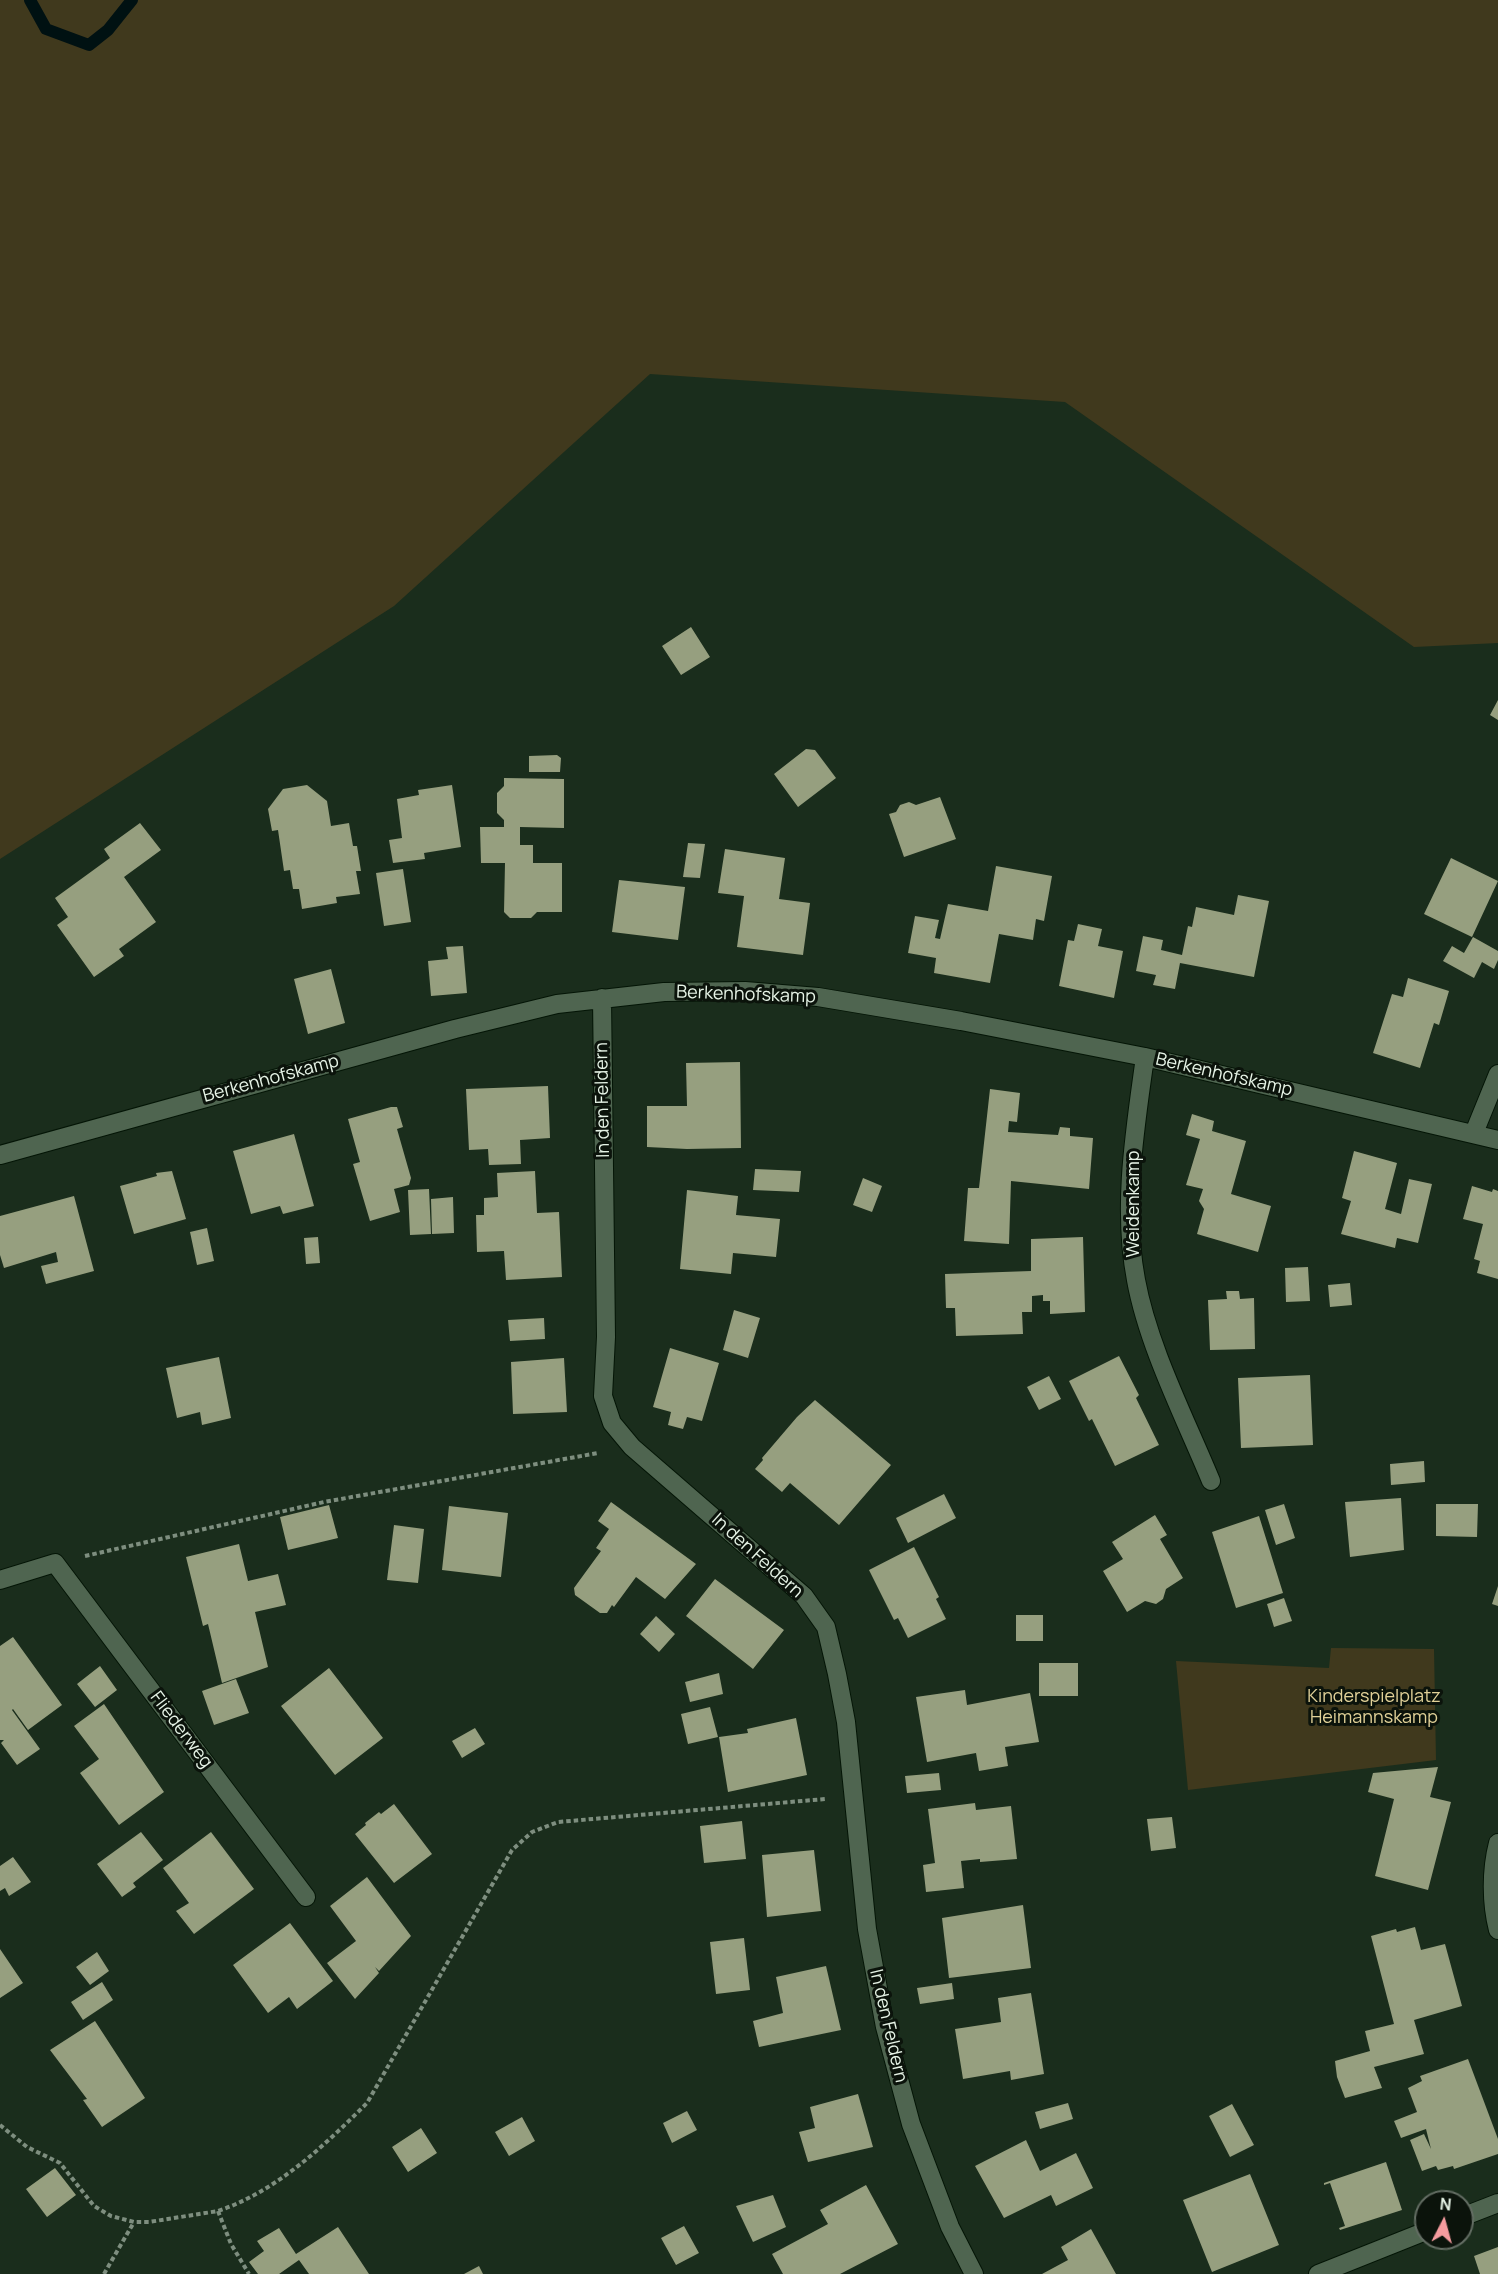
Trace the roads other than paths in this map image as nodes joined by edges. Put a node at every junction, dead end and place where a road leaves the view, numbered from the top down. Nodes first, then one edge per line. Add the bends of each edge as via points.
1 (602, 998) junction
2 (1145, 1057) junction
3 (1498, 1074) edge
4 (1474, 1133) junction
5 (1498, 1140) edge
6 (0, 1155) edge
7 (1211, 1481) dead end
8 (0, 1580) edge
9 (1498, 1843) edge
10 (306, 1897) dead end
11 (1498, 1930) edge
12 (1498, 2203) edge
13 (1474, 2212) edge
14 (1414, 2236) edge
15 (974, 2274) edge
16 (1318, 2274) edge

1 - 2 street, Berkenhofskamp via 745,991 818,997
1 - 6 street, Berkenhofskamp via 557,1004 455,1029
1 - 15 street, In den Feldern via 606,1337 603,1396 612,1423 632,1447 804,1596 825,1627 846,1722 867,1929 885,2027 911,2124 950,2227
2 - 4 street, Berkenhofskamp
2 - 7 street, Weidenkamp via 1132,1149 1130,1227 1135,1279 1149,1330
3 - 4 street
4 - 5 street, Berkenhofskamp
8 - 10 street, Fliederweg via 55,1563
9 - 11 street via 1493,1911
12 - 13 street
14 - 16 street

